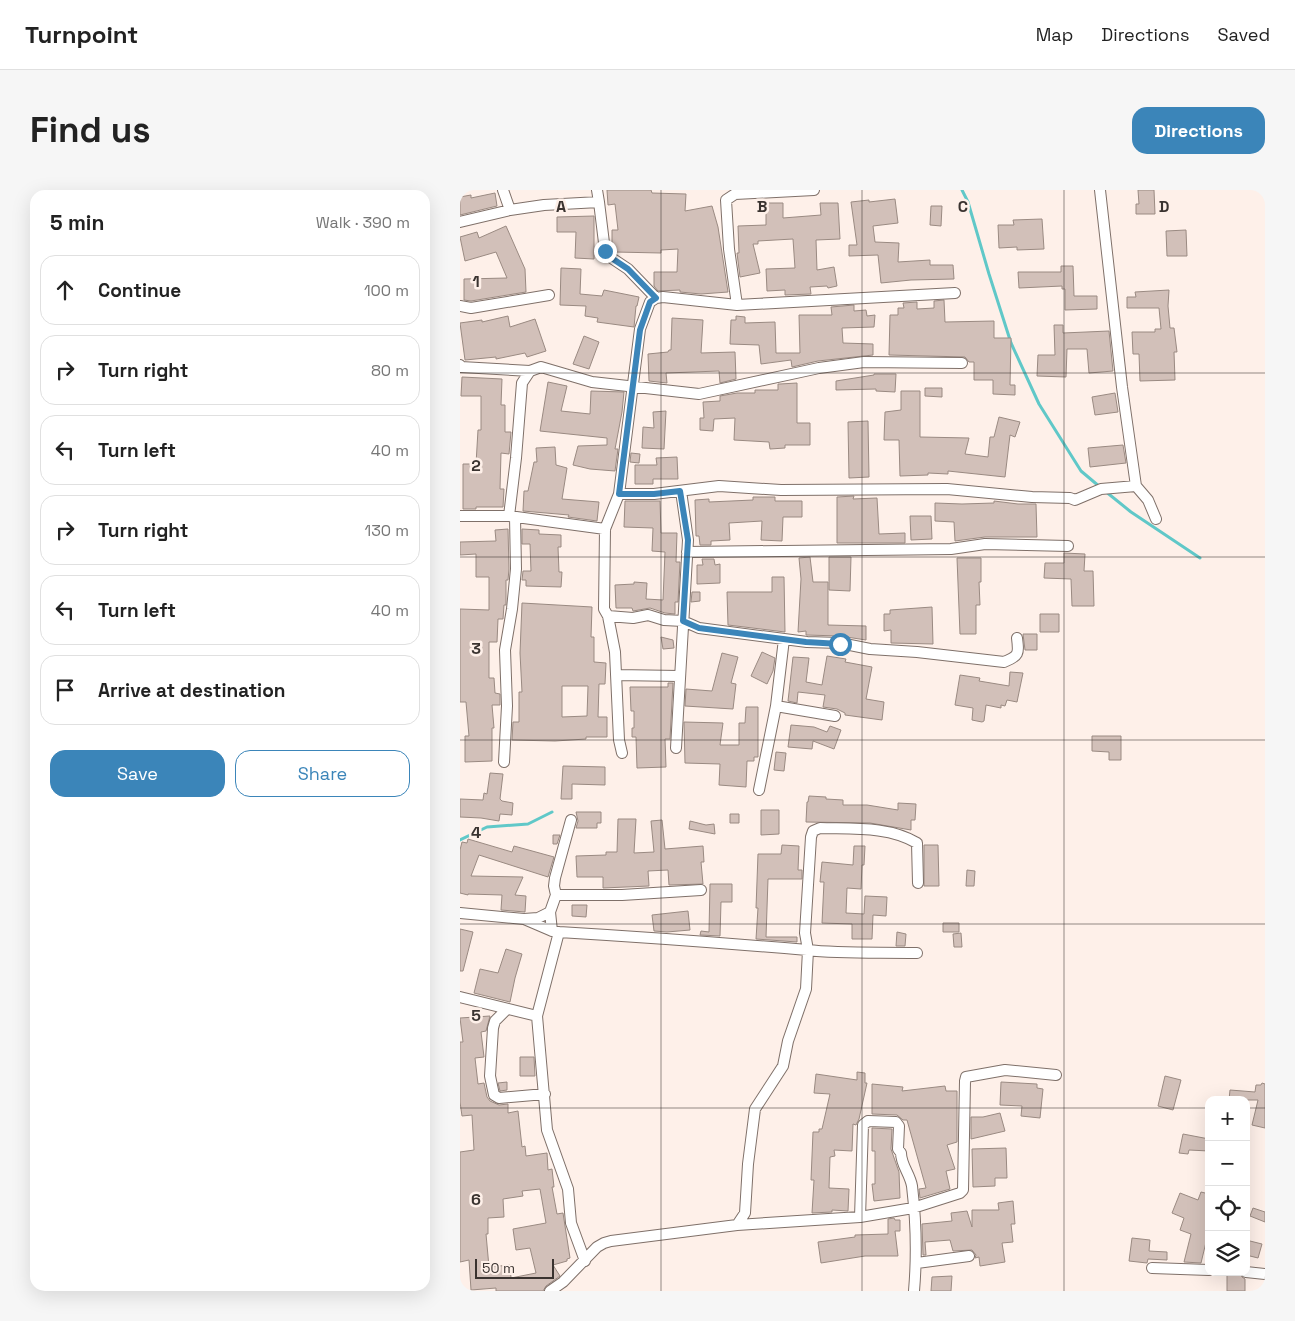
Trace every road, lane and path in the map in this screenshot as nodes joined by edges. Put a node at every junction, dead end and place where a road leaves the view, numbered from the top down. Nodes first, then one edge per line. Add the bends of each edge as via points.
1 (503, 190) edge
2 (597, 190) edge
3 (814, 190) edge
4 (1100, 190) edge
5 (598, 202) junction
6 (510, 210) junction
7 (460, 222) edge
8 (955, 293) dead end
9 (549, 295) dead end
10 (656, 298) junction
11 (737, 305) junction
12 (460, 306) edge
13 (962, 363) dead end
14 (460, 364) edge
15 (530, 371) junction
16 (633, 387) junction
17 (1136, 486) junction
18 (680, 491) junction
19 (619, 494) junction
20 (460, 516) edge
21 (512, 516) junction
22 (1156, 519) dead end
23 (605, 530) junction
24 (1068, 546) dead end
25 (687, 552) junction
26 (608, 616) junction
27 (683, 621) junction
28 (1018, 638) dead end
29 (784, 639) junction
30 (616, 674) junction
31 (679, 676) junction
32 (776, 706) junction
33 (835, 716) dead end
34 (676, 748) dead end
35 (622, 753) dead end
36 (504, 762) dead end
37 (759, 790) dead end
38 (571, 820) dead end
39 (918, 883) dead end
40 (701, 890) dead end
41 (556, 895) junction
42 (550, 912) junction
43 (460, 913) edge
44 (524, 919) junction
45 (556, 932) junction
46 (808, 950) junction
47 (917, 953) dead end
48 (460, 997) edge
49 (507, 1009) junction
50 (537, 1016) junction
51 (1056, 1074) dead end
52 (545, 1094) junction
53 (913, 1208) junction
54 (860, 1217) junction
55 (737, 1225) junction
56 (968, 1256) dead end
57 (585, 1261) junction
58 (917, 1263) junction
59 (1152, 1268) dead end
60 (1205, 1270) edge
61 (1250, 1272) edge
62 (1265, 1274) edge
63 (550, 1291) edge
64 (914, 1291) edge

1 - 6 street
2 - 5 street
3 - 11 street via 735,194 726,200
4 - 17 street
5 - 6 street
5 - 10 street via 607,255 628,269
6 - 7 street
8 - 11 street
9 - 12 street via 471,308
10 - 11 street
10 - 16 street via 650,302 640,330
13 - 16 street via 855,364 819,368 698,394
14 - 15 street via 461,367
15 - 16 street via 541,367 592,382
15 - 21 street via 522,383
16 - 19 street
17 - 18 street via 1101,489 1075,500 947,489 781,490 719,486
17 - 22 street via 1148,500
18 - 19 street
18 - 25 street
19 - 23 street
20 - 21 street
21 - 23 street
21 - 36 street via 516,569 505,650
23 - 26 street via 604,609
24 - 25 street via 985,544 951,549
25 - 27 street
26 - 27 street via 633,618 648,615
26 - 30 street
27 - 29 street via 699,628
27 - 31 street
28 - 29 street via 1016,656 1004,662
29 - 32 street
30 - 31 street
30 - 35 street
31 - 34 street
32 - 33 street
32 - 37 street
38 - 41 street via 555,878
39 - 46 street via 917,843 908,838 873,829 820,828 813,831 806,933
40 - 41 street
41 - 42 street
42 - 44 street via 538,918
42 - 45 street
43 - 44 street
44 - 45 street
45 - 46 street
45 - 50 street
46 - 47 street
46 - 55 street via 806,989 783,1066 755,1110 745,1213
48 - 49 street
49 - 50 street
49 - 52 street via 495,1021 493,1028 490,1076 494,1095 498,1098
50 - 52 street
51 - 53 street via 1005,1070 966,1077 963,1190
52 - 57 street via 547,1130 568,1189 571,1223
53 - 54 street
53 - 54 street via 912,1183 901,1162 896,1122 868,1121 864,1125
53 - 58 street
54 - 55 street
55 - 57 street via 611,1241 597,1247
56 - 58 street
57 - 63 street
58 - 64 street
59 - 60 street
61 - 62 street

